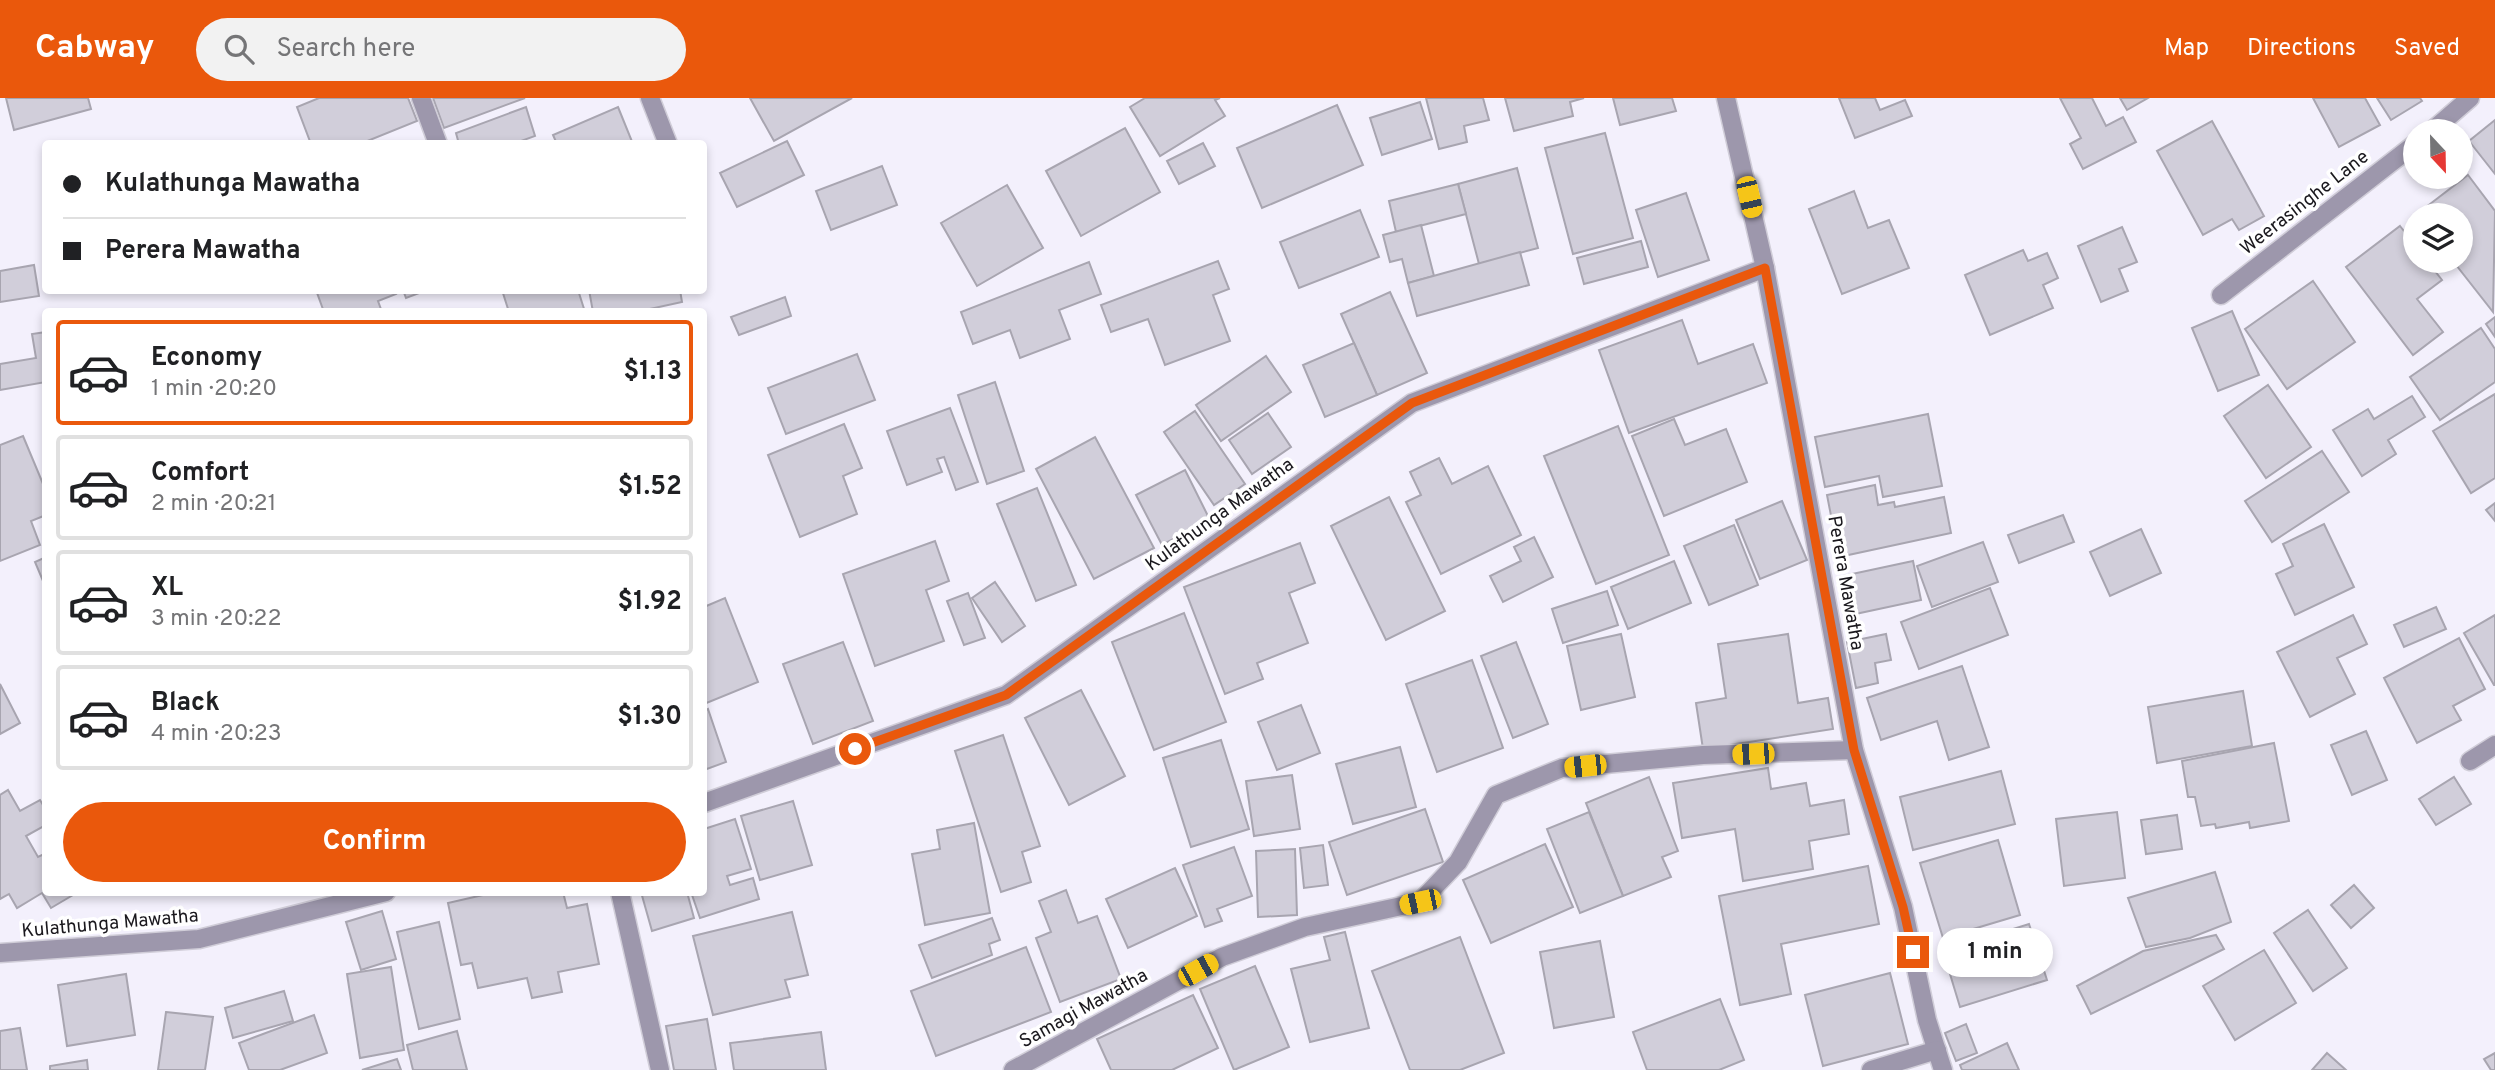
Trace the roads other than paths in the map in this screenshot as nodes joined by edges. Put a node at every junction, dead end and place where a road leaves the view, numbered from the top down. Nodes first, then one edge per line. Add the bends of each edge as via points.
1 (421, 98) edge
2 (650, 98) edge
3 (1726, 98) edge
4 (2470, 98) edge
5 (2445, 119) edge
6 (437, 140) edge
7 (666, 140) edge
8 (2403, 153) edge
9 (1765, 268) junction
10 (2221, 295) dead end
11 (2495, 745) edge
12 (1854, 750) junction
13 (2470, 761) dead end
14 (707, 802) edge
15 (370, 896) edge
16 (621, 896) edge
17 (0, 953) edge
18 (1937, 1050) junction
19 (660, 1070) edge
20 (1013, 1070) edge
21 (1871, 1070) edge
22 (1943, 1070) edge

1 - 6 street
2 - 7 street
3 - 9 street, Perera Mawatha
4 - 5 street
8 - 10 street, Weerasinghe Lane
9 - 12 street, Perera Mawatha
9 - 14 street, Kulathunga Mawatha via 1412,403 1006,695
11 - 13 street
12 - 18 street, Perera Mawatha via 1903,907
12 - 20 street, Samagi Mawatha via 1703,755 1562,768 1496,795 1458,862 1420,902 1305,927 1222,957
15 - 17 street, Kulathunga Mawatha via 199,939
16 - 19 street
18 - 21 street
18 - 22 street, Perera Mawatha

